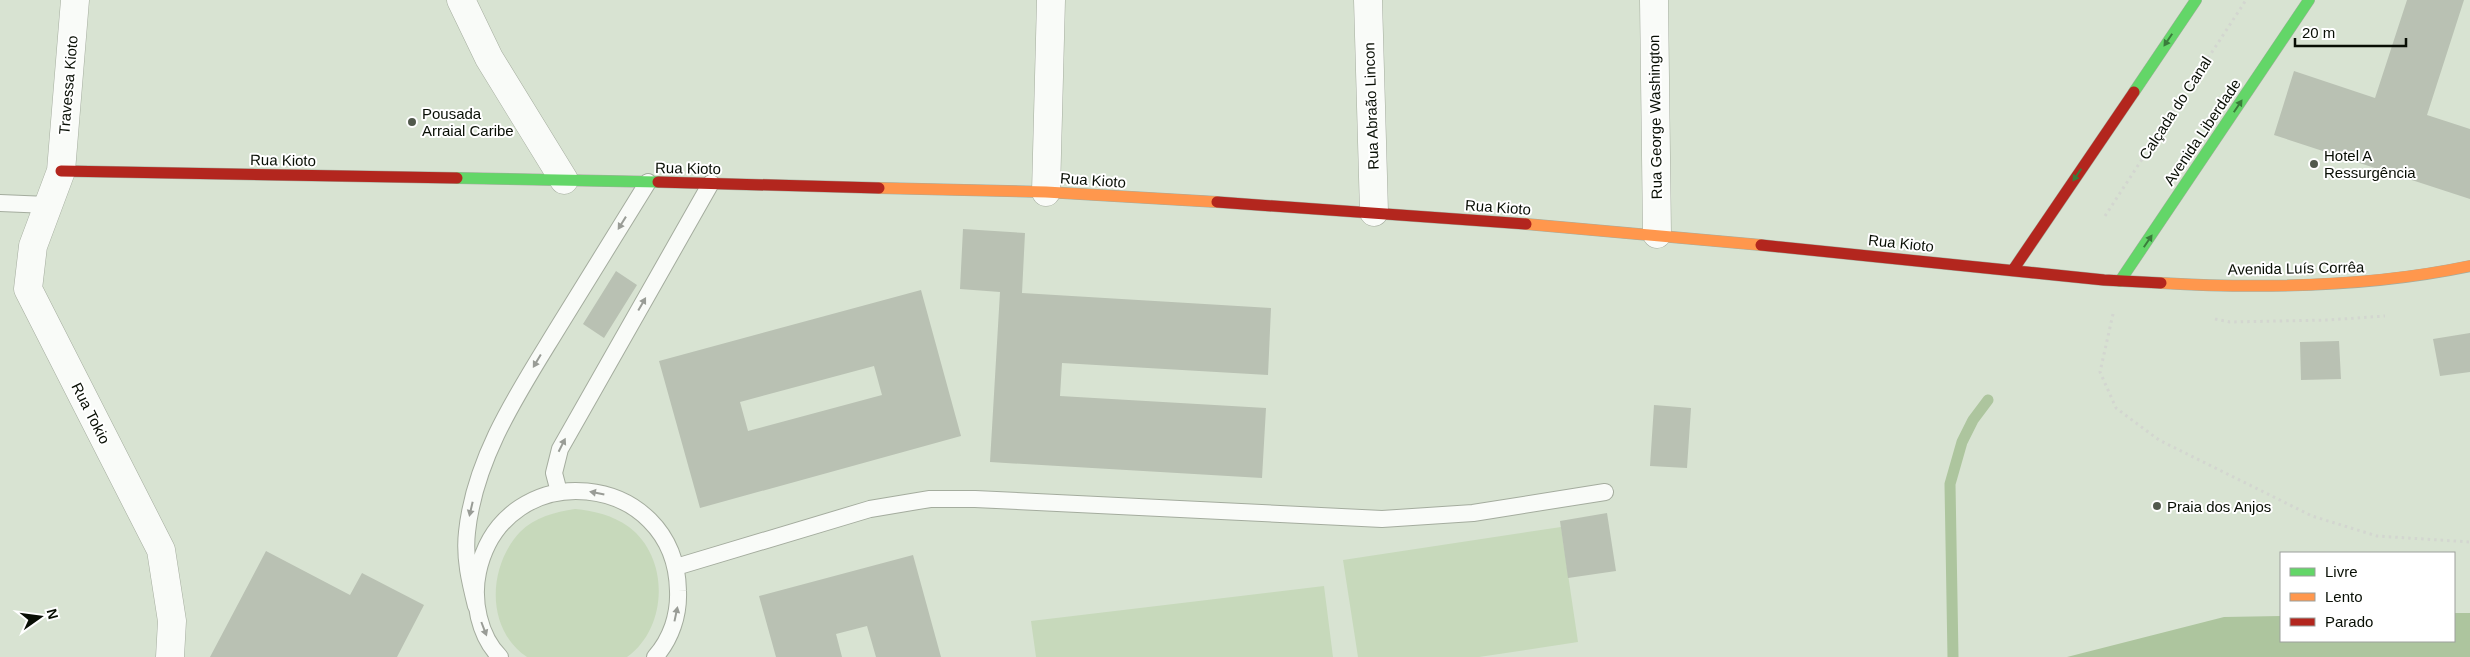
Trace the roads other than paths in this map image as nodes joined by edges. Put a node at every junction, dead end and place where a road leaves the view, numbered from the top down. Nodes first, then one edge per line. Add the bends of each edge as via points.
1 (75, 0) edge
2 (461, 0) edge
3 (1051, 0) edge
4 (1368, 0) edge
5 (1654, 0) edge
6 (2196, 0) edge
7 (2309, 0) edge
8 (61, 171) junction
9 (564, 180) junction
10 (648, 182) junction
11 (711, 183) junction
12 (1046, 192) junction
13 (0, 203) edge
14 (48, 205) junction
15 (1374, 212) junction
16 (1657, 234) junction
17 (2470, 266) edge
18 (2013, 270) junction
19 (2120, 281) junction
20 (559, 492) junction
21 (1605, 492) dead end
22 (676, 567) junction
23 (476, 606) junction
24 (495, 655) edge
25 (170, 657) edge
26 (655, 657) edge

1 - 8 street, Travessa Kioto
2 - 9 street via 489,58
3 - 12 street
4 - 15 street, Rua Abraão Lincon
5 - 16 street, Rua George Washington
6 -> 18 street
19 -> 7 street, Avenida Liberdade
8 - 9 street, Rua Kioto
8 - 14 street, Rua Tokio
9 - 10 street, Rua Kioto
10 - 11 street, Rua Kioto
10 -> 23 lane via 522,387 488,454 475,493 467,533 466,558
11 - 12 street, Rua Kioto
20 -> 11 lane via 554,473 560,448
12 - 15 street, Rua Kioto
13 - 14 lane
14 - 25 street, Rua Tokio via 33,246 28,289 161,550 172,621
15 - 16 street, Rua Kioto
16 - 18 street, Rua Kioto
17 - 19 street, Avenida Luís Corrêa via 2428,275 2355,282 2195,285
18 - 19 street, Rua Kioto
22 -> 20 lane via 660,532 629,504 599,492 575,489
20 - 23 lane via 528,502 492,535 476,582
21 - 22 lane via 1473,513 1382,520 930,499 870,509
26 -> 22 lane via 673,626 679,602
23 -> 24 lane

